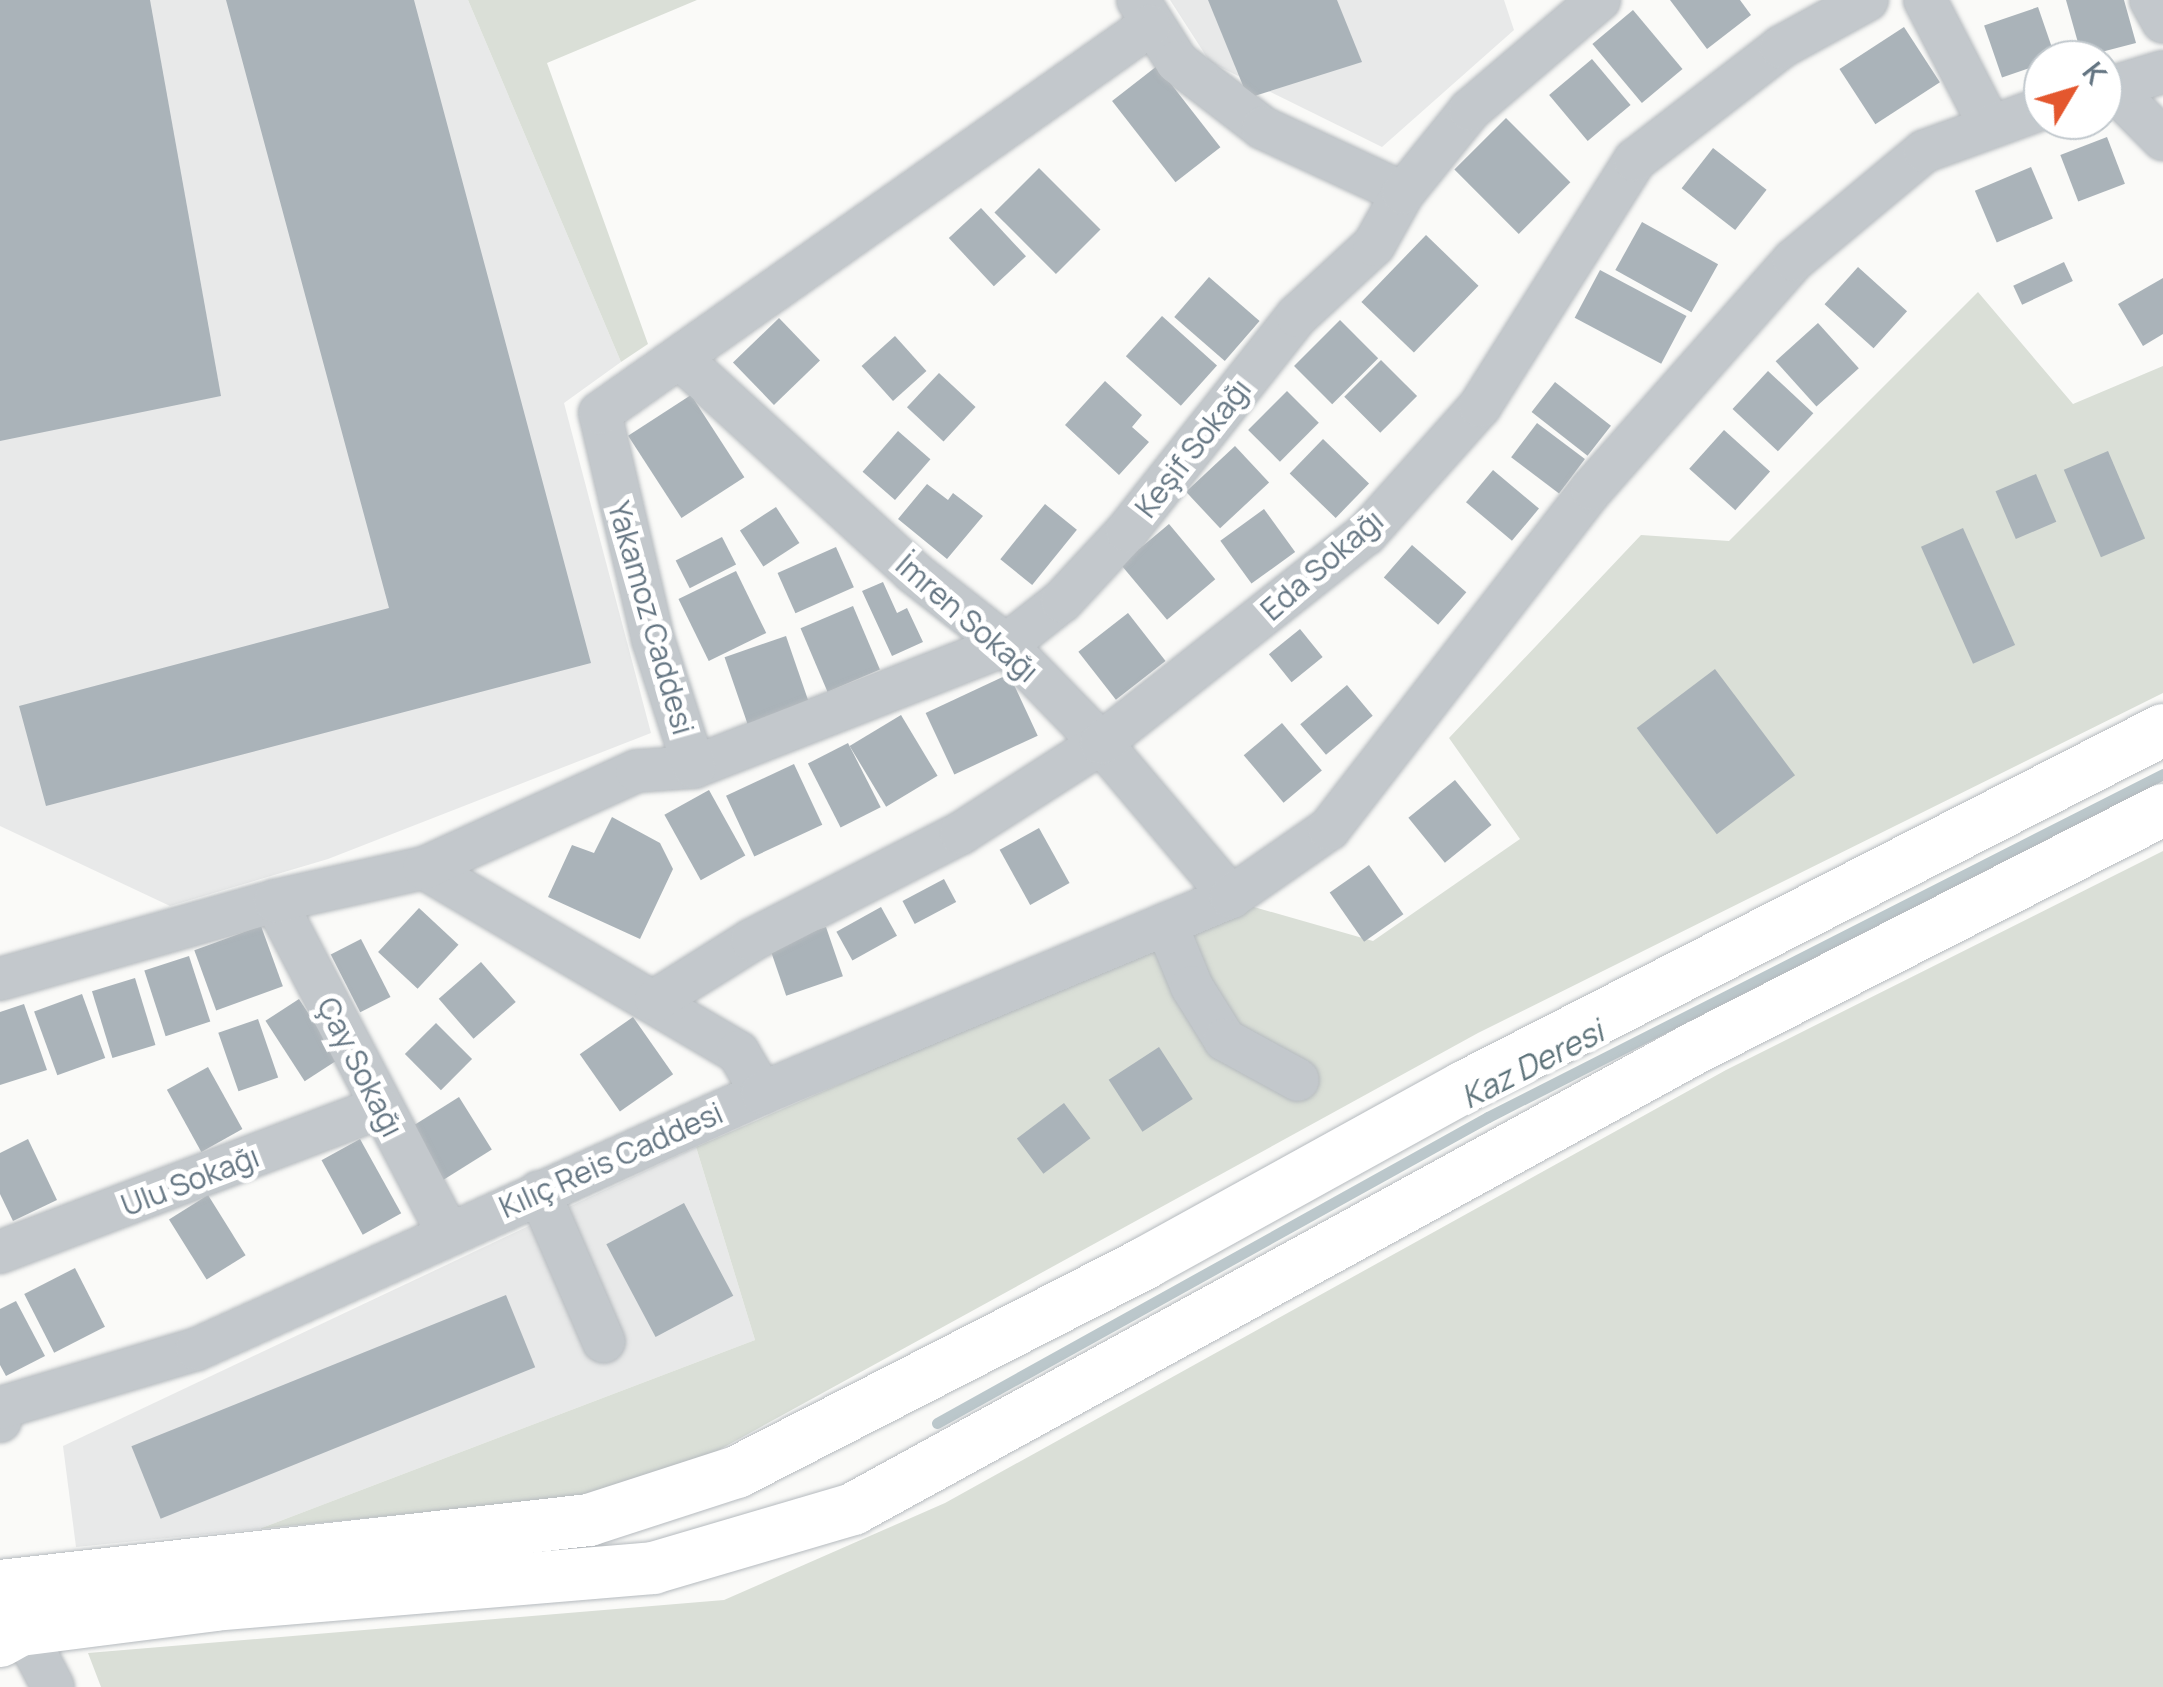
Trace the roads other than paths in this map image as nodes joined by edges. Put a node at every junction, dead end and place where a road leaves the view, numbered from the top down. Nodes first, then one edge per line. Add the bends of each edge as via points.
1 (1599, 0) edge
2 (1867, 0) edge
3 (1925, 0) edge
4 (2151, 0) edge
5 (1144, 13) edge
6 (2163, 22) edge
7 (2163, 72) edge
8 (2123, 84) edge
9 (2123, 103) edge
10 (2023, 114) edge
11 (1988, 124) junction
12 (2163, 139) edge
13 (1403, 193) junction
14 (682, 360) junction
15 (1006, 645) junction
16 (2163, 730) edge
17 (1101, 743) junction
18 (694, 767) junction
19 (2163, 810) edge
20 (424, 868) junction
21 (1231, 897) junction
22 (275, 901) junction
23 (1166, 924) junction
24 (0, 979) edge
25 (656, 1000) junction
26 (1298, 1080) dead end
27 (762, 1093) junction
28 (380, 1108) junction
29 (539, 1192) junction
30 (448, 1232) junction
31 (0, 1252) edge
32 (604, 1342) dead end
33 (0, 1408) edge
34 (0, 1421) edge
35 (5, 1602) edge
36 (53, 1687) edge

1 - 13 street, Keşif Sokağı via 1470,110
2 - 17 street, Eda Sokağı via 1781,47 1635,160 1480,406 1366,534
3 - 11 street
4 - 6 street
5 - 13 street via 1177,62 1263,128
5 - 14 street, Yakamoz Caddesi
7 - 8 street
9 - 12 street
10 - 11 street, Kılıç Reis Caddesi
11 - 21 street, Kılıç Reis Caddesi via 1924,151 1794,260 1592,489 1328,829
13 - 15 street, Keşif Sokağı via 1374,246 1297,316 1126,532 1062,601
14 - 15 street, İmren Sokağı via 914,572
14 - 18 street, Yakamoz Caddesi via 600,413 600,433
15 - 17 street, İmren Sokağı
15 - 18 street, Keşif Sokağı
16 - 35 main road via 1480,1078 1147,1262 737,1472 589,1520
17 - 21 street, İmren Sokağı
17 - 25 street, Eda Sokağı via 961,833 752,940
18 - 20 street, Yakamoz Caddesi via 637,771
19 - 35 main road via 1697,1048 853,1509 654,1568 214,1605
20 - 22 street, Yakamoz Caddesi
20 - 25 street
21 - 23 street, Kılıç Reis Caddesi
22 - 24 street, Yakamoz Caddesi
22 - 28 street, Çay Sokağı
23 - 26 street via 1192,987 1226,1040
23 - 27 street, Kılıç Reis Caddesi
25 - 27 street via 738,1052
27 - 29 street, Kılıç Reis Caddesi
28 - 30 street, Çay Sokağı
28 - 31 street, Ulu Sokağı
29 - 30 street, Kılıç Reis Caddesi
29 - 32 street
30 - 33 street, Kılıç Reis Caddesi via 197,1349
33 - 34 street, Kılıç Reis Caddesi
35 - 36 street

